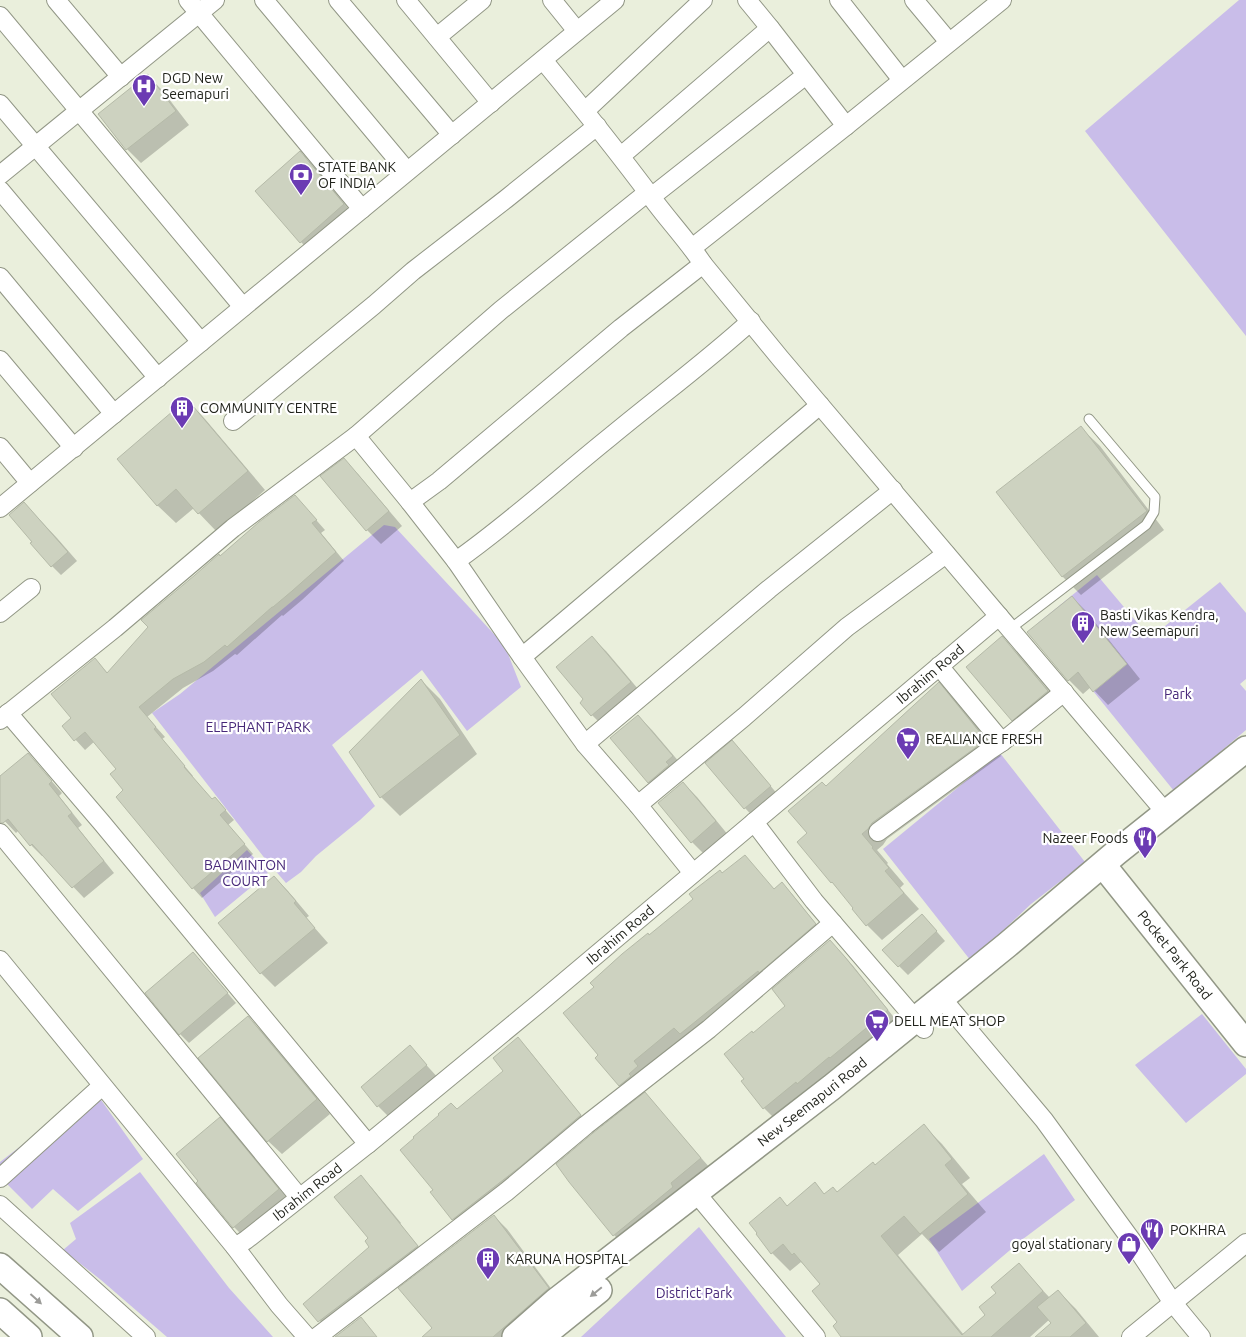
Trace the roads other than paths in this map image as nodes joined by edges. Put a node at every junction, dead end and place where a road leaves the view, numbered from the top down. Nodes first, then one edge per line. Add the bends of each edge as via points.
1 (56, 0) edge
2 (215, 0) edge
3 (264, 0) edge
4 (338, 0) edge
5 (406, 0) edge
6 (482, 0) edge
7 (552, 0) edge
8 (615, 0) edge
9 (703, 0) edge
10 (747, 0) edge
11 (839, 0) edge
12 (914, 0) edge
13 (992, 3) edge
14 (193, 7) edge
15 (0, 16) edge
16 (770, 28) junction
17 (577, 31) junction
18 (437, 38) junction
19 (949, 42) junction
20 (543, 60) junction
21 (806, 76) junction
22 (121, 77) junction
23 (902, 80) junction
24 (491, 103) junction
25 (0, 104) edge
26 (585, 110) junction
27 (79, 111) junction
28 (597, 126) junction
29 (846, 126) junction
30 (452, 135) junction
31 (36, 146) junction
32 (621, 156) junction
33 (407, 172) junction
34 (0, 175) edge
35 (0, 190) edge
36 (649, 194) junction
37 (362, 209) junction
38 (692, 248) junction
39 (703, 264) junction
40 (0, 276) edge
41 (243, 307) junction
42 (751, 321) junction
43 (201, 342) junction
44 (0, 360) edge
45 (158, 378) junction
46 (820, 405) junction
47 (114, 414) junction
48 (1089, 419) dead end
49 (233, 421) dead end
50 (356, 436) junction
51 (0, 447) edge
52 (74, 448) junction
53 (30, 483) junction
54 (892, 490) junction
55 (410, 502) junction
56 (0, 508) edge
57 (946, 554) junction
58 (456, 560) junction
59 (31, 588) dead end
60 (0, 614) edge
61 (999, 616) junction
62 (1010, 629) junction
63 (522, 658) junction
64 (939, 666) junction
65 (1064, 692) junction
66 (4, 716) edge
67 (1002, 742) junction
68 (585, 744) junction
69 (1246, 749) edge
70 (1246, 766) edge
71 (638, 805) junction
72 (1166, 813) junction
73 (754, 822) junction
74 (878, 832) dead end
75 (0, 833) edge
76 (1107, 871) junction
77 (694, 873) junction
78 (833, 923) junction
79 (0, 960) edge
80 (950, 1008) junction
81 (920, 1024) junction
82 (1246, 1044) edge
83 (102, 1086) junction
84 (368, 1144) junction
85 (0, 1178) edge
86 (300, 1198) junction
87 (700, 1199) junction
88 (0, 1205) edge
89 (1246, 1243) edge
90 (235, 1247) junction
91 (0, 1266) edge
92 (1174, 1303) junction
93 (0, 1311) edge
94 (29, 1337) edge
95 (80, 1337) edge
96 (146, 1337) edge
97 (307, 1337) edge
98 (316, 1337) edge
99 (515, 1337) edge
100 (541, 1337) edge
101 (816, 1337) edge
102 (1131, 1337) edge
103 (1201, 1337) edge

1 - 22 street
2 - 14 street
3 - 33 street
4 - 30 street
5 - 18 street
6 - 18 street
7 - 17 street
8 - 17 street
9 - 26 street
10 - 16 street
11 - 23 street
12 - 19 street
13 - 19 street
14 - 22 street
14 - 37 street
15 - 27 street
16 - 21 street
16 - 32 street
17 - 20 street
18 - 24 street
19 - 23 street
20 - 24 street
20 - 26 street
21 - 29 street
21 - 36 street
22 - 27 street
23 - 29 street
24 - 30 street
25 - 31 street
26 - 28 street
27 - 31 street
27 - 41 street
28 - 32 street
28 - 49 street via 413,271
29 - 38 street
30 - 33 street
31 - 34 street
31 - 43 street
32 - 36 street
33 - 37 street
35 - 45 street
36 - 38 street
36 - 50 street via 501,310
37 - 41 street
38 - 39 street
39 - 42 street
39 - 55 street
40 - 47 street
41 - 43 street
42 - 46 street
42 - 58 street via 483,542
43 - 45 street
44 - 52 street
45 - 47 street
46 - 54 street
46 - 63 street
47 - 52 street
48 - 62 lane via 1155,497 1154,512 1146,525
50 - 55 street
50 - 66 street via 233,528
51 - 53 street
52 - 53 street
53 - 56 street
54 - 57 street
54 - 68 street
55 - 58 street
57 - 61 street
57 - 71 street via 847,627
58 - 63 street
59 - 60 street
61 - 62 street
61 - 64 street, Ibrahim Road
62 - 65 street
63 - 68 street
64 - 67 street
64 - 73 street, Ibrahim Road
65 - 67 street
65 - 72 street
66 - 84 street via 102,823
67 - 74 street
68 - 71 street
69 - 72 main road, New Seemapuri Road
70 - 76 main road, New Seemapuri Road
71 - 77 street
72 - 76 main road, New Seemapuri Road
73 - 77 street, Ibrahim Road
73 - 78 street
75 - 86 street
76 - 80 main road, New Seemapuri Road
76 - 81 main road, New Seemapuri Road via 1007,945
76 - 82 main road, Pocket Park Road
77 - 84 street, Ibrahim Road
78 - 81 street
78 - 98 street via 716,1024 506,1192
79 - 83 street
80 - 81 main road, New Seemapuri Road
80 - 92 street via 1044,1120
81 - 87 main road, New Seemapuri Road
83 - 85 street
83 - 90 street
84 - 86 street, Ibrahim Road
86 - 90 street, Ibrahim Road
87 - 99 main road, New Seemapuri Road via 556,1301
87 -> 100 main road, New Seemapuri Road
87 - 101 street
88 - 96 street
89 - 92 street
90 - 97 street
91 -> 95 main road
92 - 102 street
92 - 103 street
93 - 94 main road

